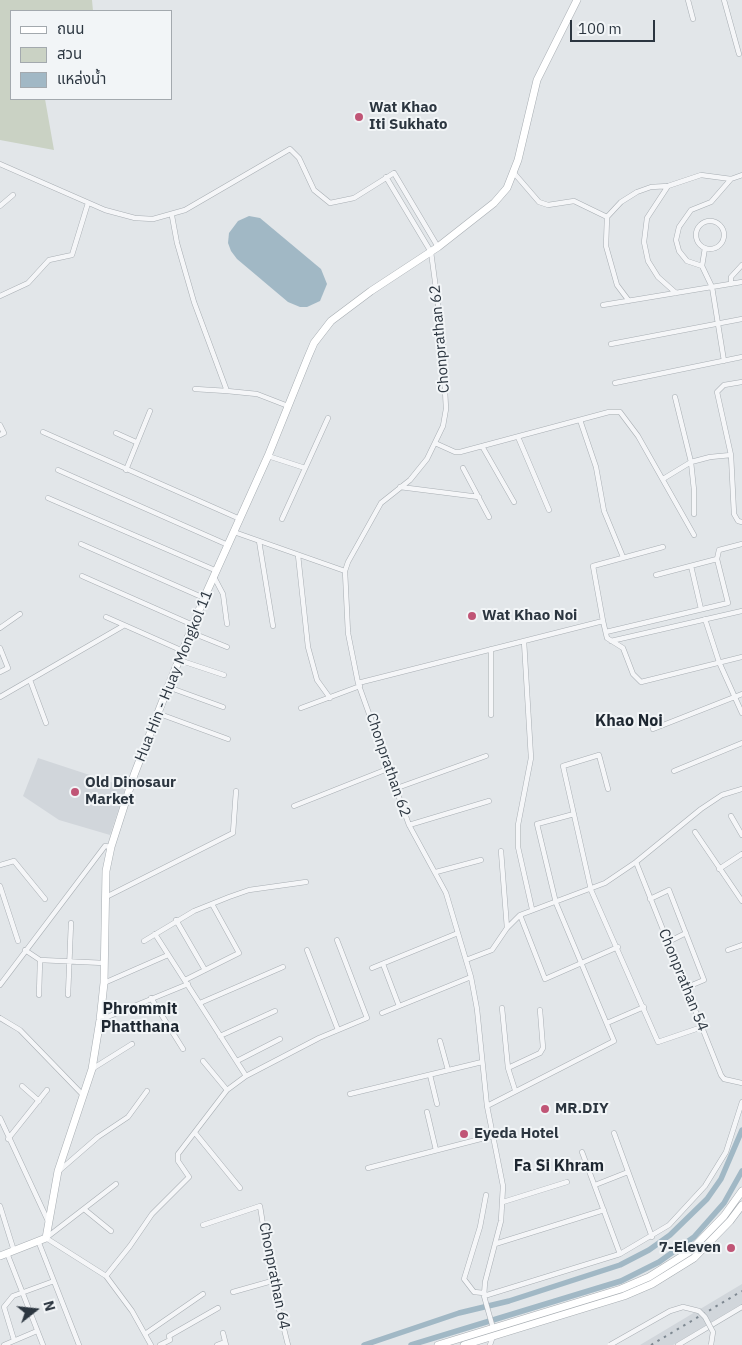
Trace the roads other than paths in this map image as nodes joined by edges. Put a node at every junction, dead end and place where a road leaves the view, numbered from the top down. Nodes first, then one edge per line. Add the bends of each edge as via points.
1 (577, 0) edge
2 (688, 0) edge
3 (724, 0) edge
4 (693, 18) dead end
5 (739, 54) dead end
6 (0, 164) edge
7 (514, 173) junction
8 (742, 175) edge
9 (386, 177) junction
10 (731, 179) junction
11 (668, 186) junction
12 (13, 195) dead end
13 (88, 203) junction
14 (0, 206) edge
15 (172, 216) junction
16 (608, 217) junction
17 (438, 247) junction
18 (705, 248) junction
19 (430, 252) junction
20 (742, 265) edge
21 (702, 266) junction
22 (742, 282) edge
23 (731, 284) junction
24 (712, 287) junction
25 (676, 293) junction
26 (0, 296) edge
27 (628, 301) junction
28 (603, 305) dead end
29 (742, 319) edge
30 (718, 324) junction
31 (610, 344) dead end
32 (742, 358) edge
33 (724, 361) junction
34 (742, 382) edge
35 (615, 383) dead end
36 (195, 390) dead end
37 (227, 391) junction
38 (675, 397) dead end
39 (288, 406) junction
40 (150, 411) dead end
41 (328, 418) dead end
42 (580, 420) junction
43 (0, 425) edge
44 (43, 432) dead end
45 (116, 433) dead end
46 (0, 435) edge
47 (518, 437) junction
48 (136, 442) junction
49 (435, 443) junction
50 (482, 446) junction
51 (731, 455) junction
52 (268, 456) junction
53 (691, 462) junction
54 (305, 468) junction
55 (463, 468) dead end
56 (58, 470) dead end
57 (126, 470) junction
58 (663, 479) junction
59 (400, 487) junction
60 (479, 497) junction
61 (48, 498) dead end
62 (514, 502) dead end
63 (549, 510) dead end
64 (694, 514) dead end
65 (488, 516) dead end
66 (240, 519) junction
67 (282, 519) dead end
68 (742, 522) edge
69 (234, 532) junction
70 (694, 534) dead end
71 (259, 541) junction
72 (81, 544) dead end
73 (742, 544) edge
74 (228, 545) junction
75 (663, 547) dead end
76 (298, 555) junction
77 (623, 557) junction
78 (717, 559) junction
79 (691, 566) junction
80 (345, 571) junction
81 (215, 574) junction
82 (656, 575) dead end
83 (82, 576) dead end
84 (204, 598) junction
85 (702, 610) junction
86 (742, 610) edge
87 (20, 614) dead end
88 (106, 617) dead end
89 (706, 619) junction
90 (603, 621) junction
91 (227, 624) dead end
92 (123, 626) junction
93 (273, 626) dead end
94 (0, 628) edge
95 (192, 628) junction
96 (606, 632) junction
97 (524, 641) junction
98 (611, 641) junction
99 (228, 647) dead end
100 (0, 648) edge
101 (491, 650) junction
102 (183, 651) junction
103 (742, 657) edge
104 (179, 660) junction
105 (719, 662) junction
106 (0, 672) edge
107 (224, 675) dead end
108 (30, 680) junction
109 (359, 685) junction
110 (168, 687) junction
111 (742, 694) edge
112 (734, 696) junction
113 (0, 697) edge
114 (330, 698) junction
115 (223, 707) dead end
116 (301, 708) dead end
117 (157, 713) junction
118 (742, 713) edge
119 (491, 715) dead end
120 (46, 723) dead end
121 (653, 730) dead end
122 (228, 739) dead end
123 (742, 743) edge
124 (486, 756) dead end
125 (390, 768) junction
126 (674, 771) dead end
127 (398, 788) junction
128 (608, 789) dead end
129 (742, 789) edge
130 (236, 791) dead end
131 (489, 801) dead end
132 (294, 806) dead end
133 (574, 814) junction
134 (731, 816) dead end
135 (409, 825) junction
136 (695, 832) dead end
137 (742, 836) edge
138 (111, 847) junction
139 (501, 851) dead end
140 (742, 854) edge
141 (481, 860) dead end
142 (636, 862) junction
143 (0, 865) edge
144 (719, 869) junction
145 (436, 872) junction
146 (306, 882) dead end
147 (0, 886) edge
148 (591, 890) junction
149 (106, 897) junction
150 (650, 899) junction
151 (45, 900) dead end
152 (742, 901) edge
153 (556, 903) junction
154 (212, 904) junction
155 (532, 909) junction
156 (520, 914) junction
157 (176, 920) junction
158 (71, 923) dead end
159 (506, 928) junction
160 (458, 933) junction
161 (686, 933) junction
162 (155, 934) junction
163 (337, 940) dead end
164 (18, 941) dead end
165 (144, 941) dead end
166 (668, 942) junction
167 (742, 945) edge
168 (618, 947) junction
169 (25, 950) junction
170 (307, 950) dead end
171 (728, 950) dead end
172 (168, 955) junction
173 (40, 960) junction
174 (466, 960) junction
175 (70, 962) junction
176 (104, 963) junction
177 (581, 963) junction
178 (383, 964) junction
179 (283, 966) dead end
180 (372, 968) dead end
181 (205, 970) junction
182 (471, 977) junction
183 (186, 982) junction
184 (104, 983) junction
185 (0, 985) edge
186 (685, 988) junction
187 (39, 995) dead end
188 (68, 995) dead end
189 (151, 998) junction
190 (200, 1003) junction
191 (400, 1006) junction
192 (644, 1007) junction
193 (502, 1008) dead end
194 (540, 1010) dead end
195 (275, 1011) dead end
196 (382, 1013) dead end
197 (0, 1018) edge
198 (100, 1020) junction
199 (607, 1023) junction
200 (702, 1027) junction
201 (338, 1030) junction
202 (220, 1036) junction
203 (280, 1039) dead end
204 (440, 1041) dead end
205 (132, 1044) dead end
206 (183, 1049) dead end
207 (203, 1061) dead end
208 (237, 1061) junction
209 (482, 1062) junction
210 (508, 1068) junction
211 (92, 1069) junction
212 (448, 1070) junction
213 (430, 1075) junction
214 (246, 1076) junction
215 (742, 1083) edge
216 (22, 1086) dead end
217 (47, 1090) dead end
218 (227, 1090) junction
219 (515, 1090) junction
220 (147, 1091) dead end
221 (350, 1094) dead end
222 (83, 1095) junction
223 (39, 1100) junction
224 (742, 1102) edge
225 (437, 1104) dead end
226 (487, 1106) junction
227 (427, 1112) dead end
228 (0, 1118) edge
229 (614, 1133) dead end
230 (196, 1134) junction
231 (492, 1136) junction
232 (8, 1139) junction
233 (436, 1150) junction
234 (582, 1152) dead end
235 (368, 1168) dead end
236 (58, 1171) junction
237 (628, 1172) junction
238 (567, 1182) dead end
239 (116, 1184) dead end
240 (594, 1185) junction
241 (240, 1188) dead end
242 (742, 1191) edge
243 (486, 1195) dead end
244 (503, 1202) junction
245 (742, 1204) edge
246 (0, 1206) edge
247 (84, 1209) junction
248 (604, 1210) junction
249 (48, 1223) junction
250 (203, 1225) dead end
251 (111, 1231) dead end
252 (652, 1237) junction
253 (46, 1238) junction
254 (39, 1243) junction
255 (495, 1244) junction
256 (7, 1253) edge
257 (620, 1254) junction
258 (106, 1276) junction
259 (272, 1281) junction
260 (54, 1282) junction
261 (22, 1292) junction
262 (233, 1292) dead end
263 (203, 1294) dead end
264 (484, 1294) junction
265 (742, 1307) edge
266 (2, 1308) edge
267 (218, 1308) dead end
268 (37, 1331) junction
269 (493, 1332) junction
270 (223, 1333) dead end
271 (145, 1334) junction
272 (14, 1340) junction
273 (225, 1343) edge
274 (149, 1344) edge
275 (4, 1345) edge
276 (43, 1345) edge
277 (79, 1345) edge
278 (160, 1345) edge
279 (217, 1345) edge
280 (288, 1345) edge
281 (438, 1345) edge
282 (464, 1345) edge
283 (490, 1345) edge
284 (610, 1345) edge
285 (678, 1345) edge
286 (711, 1345) edge

1 - 7 street, Hua Hin - Huay Mongkol 11 via 537,80
2 - 4 street
3 - 5 street
6 - 13 street
7 - 16 street via 539,202 548,205 574,201
7 - 17 street, Hua Hin - Huay Mongkol 11 via 494,203
8 - 10 street
9 - 15 street via 354,198 330,203 314,190 299,158 290,148
9 - 17 street via 394,173
9 - 19 street
10 - 11 street via 701,176
10 - 21 street via 711,202 691,210 679,226 676,240 679,251 688,261
11 - 16 street via 637,192 621,202
11 - 25 street via 647,218 644,242 648,261 658,278
12 - 14 street
13 - 15 street via 135,218
13 - 26 street via 72,255 49,260 28,282
15 - 37 street via 194,302
16 - 27 street via 606,246 610,267
17 - 19 street, Hua Hin - Huay Mongkol 11
18 - 18 street via 697,242 696,230 701,223 714,221 722,227 723,240 716,248
18 - 21 street
19 - 39 street, Hua Hin - Huay Mongkol 11 via 331,321 314,343
19 - 49 street, Chonprathan 62 via 446,378 446,409
20 - 23 street via 731,277
21 - 24 street
22 - 23 street
23 - 24 street
24 - 25 street
24 - 30 street
25 - 27 street
27 - 28 street
29 - 30 street
30 - 31 street
30 - 33 street
32 - 33 street
33 - 35 street
34 - 51 street via 724,385 718,392
36 - 37 street
37 - 39 street via 257,394
38 - 53 street
39 - 52 street, Hua Hin - Huay Mongkol 11
40 - 48 street
41 - 54 street
42 - 47 street
42 - 58 street via 620,412
42 - 77 street via 596,467 604,511
43 - 46 street via 4,433
44 - 57 street
45 - 48 street
47 - 50 street
47 - 63 street
48 - 57 street
49 - 50 street via 455,452
49 - 59 street, Chonprathan 62 via 419,471
50 - 62 street
51 - 53 street
51 - 68 street via 734,514
52 - 54 street
52 - 66 street, Hua Hin - Huay Mongkol 11
53 - 58 street
53 - 64 street
54 - 67 street
55 - 60 street
56 - 74 street
57 - 66 street
58 - 70 street
59 - 60 street
59 - 80 street, Chonprathan 62 via 381,503 372,516
60 - 65 street
61 - 81 street
66 - 69 street, Hua Hin - Huay Mongkol 11
69 - 71 street
69 - 74 street, Hua Hin - Huay Mongkol 11
71 - 76 street
71 - 93 street
72 - 84 street
73 - 78 street via 719,550
74 - 81 street, Hua Hin - Huay Mongkol 11
75 - 77 street
76 - 80 street
76 - 114 street via 308,647 317,680
77 - 90 street via 593,566
78 - 79 street
78 - 85 street via 728,603
79 - 82 street
79 - 85 street
80 - 109 street, Chonprathan 62 via 348,633
81 - 84 street, Hua Hin - Huay Mongkol 11
81 - 91 street
83 - 95 street
84 - 95 street, Hua Hin - Huay Mongkol 11
85 - 96 street
86 - 89 street
87 - 94 street
88 - 92 street
89 - 98 street
89 - 105 street
90 - 96 street
90 - 97 street
92 - 102 street
92 - 108 street
95 - 99 street
95 - 102 street, Hua Hin - Huay Mongkol 11
96 - 98 street
97 - 101 street
97 - 155 street via 531,758 518,825 518,847
98 - 105 street via 623,648 633,674 640,682
100 - 106 street via 8,668
101 - 109 street
101 - 119 street
102 - 104 street, Hua Hin - Huay Mongkol 11
103 - 105 street
104 - 107 street
104 - 110 street, Hua Hin - Huay Mongkol 11
105 - 112 street
108 - 113 street
108 - 120 street
109 - 114 street
109 - 125 street, Chonprathan 62
110 - 115 street
110 - 117 street, Hua Hin - Huay Mongkol 11
111 - 112 street
112 - 118 street
112 - 121 street
114 - 116 street
117 - 122 street
117 - 138 street, Hua Hin - Huay Mongkol 11
123 - 126 street
124 - 127 street
125 - 127 street, Chonprathan 62
125 - 132 street
127 - 135 street, Chonprathan 62
128 - 133 street via 599,755 563,766
129 - 142 street via 722,795 701,808
130 - 149 street via 234,830 230,835
131 - 135 street
133 - 148 street
133 - 153 street via 537,824
134 - 137 street
135 - 145 street, Chonprathan 62
136 - 144 street
138 - 149 street, Hua Hin - Huay Mongkol 11
138 - 169 street via 105,846
139 - 159 street
140 - 144 street
141 - 145 street
142 - 148 street
142 - 150 street, Chonprathan 54
143 - 151 street via 14,861
144 - 152 street
145 - 160 street, Chonprathan 62
146 - 154 street via 249,890
147 - 164 street
148 - 153 street
148 - 168 street
149 - 176 street, Hua Hin - Huay Mongkol 11
150 - 161 street via 669,890
150 - 166 street, Chonprathan 54
153 - 155 street
153 - 177 street
154 - 157 street
154 - 181 street via 239,953
155 - 156 street
156 - 159 street
156 - 177 street via 545,979
157 - 162 street
157 - 181 street
158 - 175 street
159 - 174 street via 492,950
160 - 174 street, Chonprathan 62
160 - 178 street
161 - 166 street
161 - 186 street via 704,980
162 - 165 street
162 - 172 street
163 - 201 street via 367,1018
166 - 186 street, Chonprathan 54
167 - 171 street
168 - 177 street
168 - 192 street
169 - 173 street
169 - 185 street
170 - 201 street
172 - 183 street
172 - 184 street
173 - 175 street
173 - 187 street
174 - 182 street, Chonprathan 62
175 - 176 street
175 - 188 street
176 - 184 street, Hua Hin - Huay Mongkol 11
177 - 199 street
178 - 180 street
178 - 191 street
179 - 190 street
181 - 183 street
182 - 191 street
182 - 209 street, Chonprathan 62
183 - 189 street
183 - 190 street
184 - 198 street, Hua Hin - Huay Mongkol 11
186 - 200 street, Chonprathan 54
189 - 198 street
189 - 206 street
190 - 202 street
191 - 196 street
192 - 199 street
192 - 200 street via 658,1042
193 - 210 street
194 - 210 street via 543,1048 540,1053
195 - 202 street
197 - 222 street via 20,1030
198 - 211 street, Hua Hin - Huay Mongkol 11
199 - 219 street via 614,1041
200 - 215 street, Chonprathan 54 via 722,1077
201 - 214 street
202 - 208 street
203 - 208 street
204 - 212 street
205 - 211 street
207 - 218 street
208 - 214 street
209 - 212 street
209 - 226 street, Chonprathan 62
210 - 219 street
211 - 222 street, Hua Hin - Huay Mongkol 11
212 - 213 street
213 - 221 street
213 - 225 street
214 - 218 street
216 - 223 street
217 - 223 street
218 - 230 street
219 - 226 street
220 - 236 street via 128,1117
222 - 236 street, Hua Hin - Huay Mongkol 11
223 - 232 street
224 - 252 street via 726,1152 705,1186 669,1225
226 - 231 street, Chonprathan 62
227 - 233 street
228 - 232 street
229 - 237 street
230 - 241 street
230 - 258 street via 178,1158 189,1177 152,1214
231 - 233 street
231 - 244 street, Chonprathan 62 via 501,1171
232 - 249 street
233 - 235 street
234 - 240 street
236 - 249 street, Hua Hin - Huay Mongkol 11
237 - 240 street
237 - 252 street
238 - 244 street
239 - 247 street
240 - 248 street
242 - 269 street via 724,1216 695,1246 649,1277
243 - 264 street via 464,1279 474,1292
244 - 255 street, Chonprathan 62
245 - 269 street via 694,1258 652,1284 624,1296
246 - 256 street
247 - 251 street
247 - 253 street
248 - 255 street
248 - 257 street
249 - 253 street, Hua Hin - Huay Mongkol 11
250 - 259 street, Chonprathan 64 via 260,1206
252 - 257 street
253 - 254 street
253 - 258 street
254 - 256 street
254 - 260 street
255 - 264 street, Chonprathan 62
256 - 261 street
257 - 264 street
258 - 271 street
259 - 262 street
259 - 280 street, Chonprathan 64
260 - 261 street
260 - 277 street
261 - 266 street
261 - 268 street
263 - 271 street
264 - 269 street
265 - 285 street
266 - 272 street
267 - 278 street via 169,1336 170,1340
268 - 272 street
268 - 276 street
269 - 281 street
269 - 282 street
269 - 283 street
270 - 273 street
271 - 274 street
272 - 275 street
273 - 279 street
284 - 286 street, bridge via 683,1307 699,1311 705,1317 713,1332

